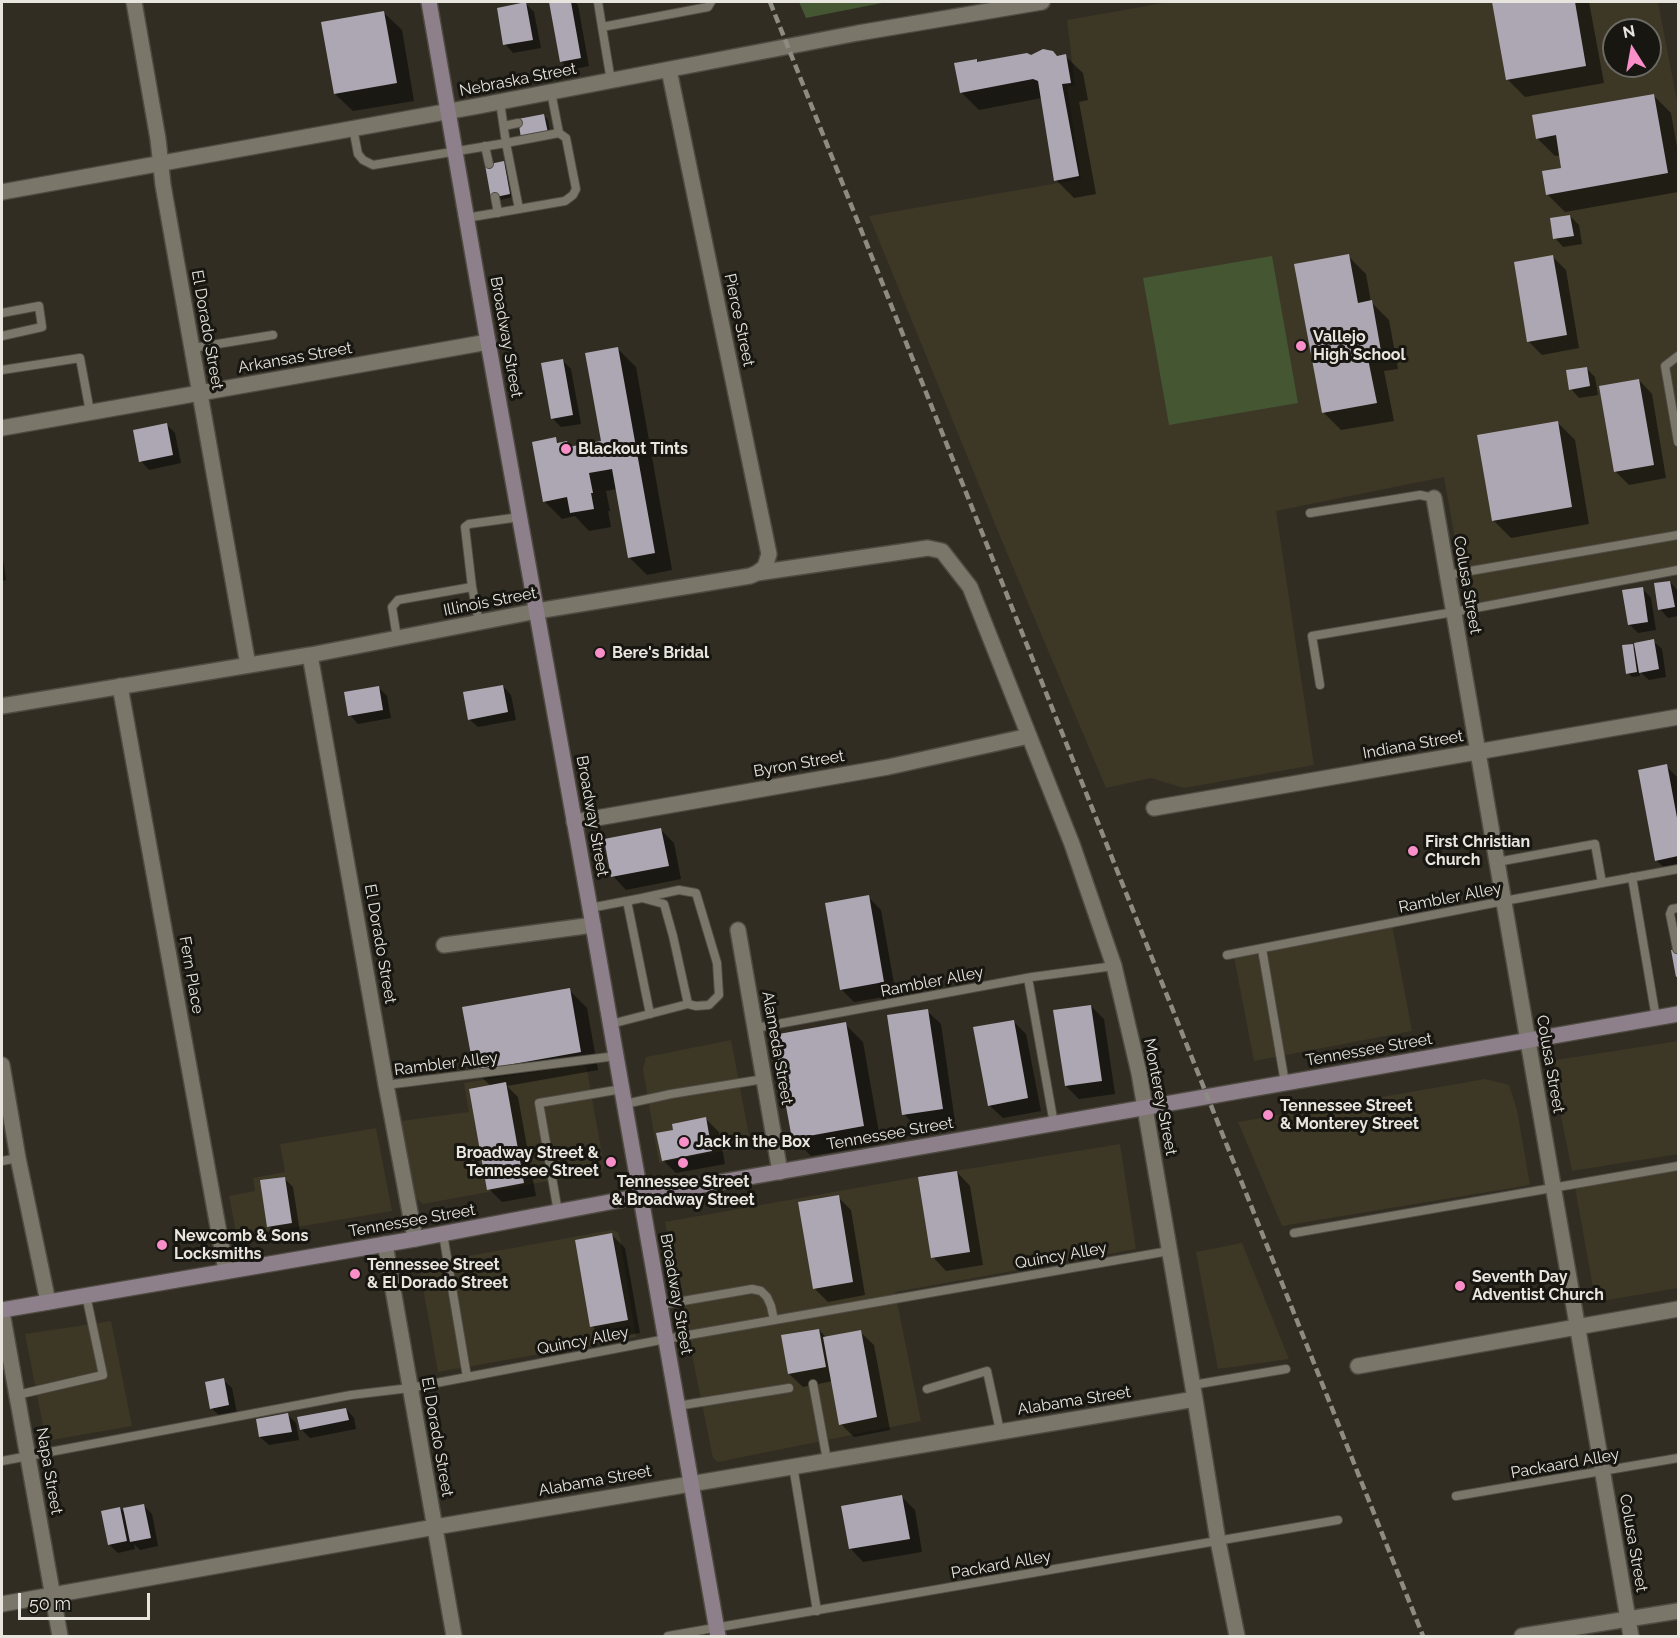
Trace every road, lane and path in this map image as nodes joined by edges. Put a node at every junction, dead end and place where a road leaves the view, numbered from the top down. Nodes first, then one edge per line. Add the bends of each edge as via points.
1 (134, 2) edge
2 (429, 2) edge
3 (598, 2) edge
4 (711, 2) edge
5 (1042, 2) edge
6 (602, 27) junction
7 (669, 69) junction
8 (611, 81) junction
9 (551, 92) junction
10 (500, 102) junction
11 (448, 111) junction
12 (556, 116) junction
13 (546, 118) dead end
14 (518, 123) dead end
15 (504, 126) junction
16 (353, 128) junction
17 (559, 133) junction
18 (506, 143) junction
19 (485, 146) junction
20 (455, 151) junction
21 (161, 163) junction
22 (489, 164) dead end
23 (2, 192) edge
24 (495, 197) dead end
25 (519, 209) junction
26 (498, 213) junction
27 (466, 218) junction
28 (2, 313) edge
29 (273, 335) dead end
30 (2, 336) edge
31 (488, 342) junction
32 (193, 348) junction
33 (1678, 356) edge
34 (2, 370) edge
35 (200, 393) junction
36 (90, 412) junction
37 (2, 428) edge
38 (1678, 442) edge
39 (1434, 498) joint
40 (1310, 513) dead end
41 (520, 517) junction
42 (1678, 535) edge
43 (1678, 570) edge
44 (757, 573) junction
45 (1447, 575) junction
46 (969, 585) joint
47 (472, 587) junction
48 (537, 611) junction
49 (1454, 612) junction
50 (478, 622) junction
51 (397, 638) junction
52 (310, 655) junction
53 (248, 665) junction
54 (1320, 685) dead end
55 (120, 686) junction
56 (2, 706) edge
57 (1678, 717) edge
58 (1029, 736) junction
59 (1478, 752) junction
60 (1154, 808) dead end
61 (574, 822) junction
62 (1497, 862) junction
63 (1678, 869) edge
64 (1632, 877) junction
65 (1602, 883) junction
66 (642, 898) junction
67 (627, 901) junction
68 (1504, 901) junction
69 (590, 908) junction
70 (1678, 908) edge
71 (593, 925) junction
72 (738, 930) dead end
73 (444, 945) dead end
74 (1262, 948) junction
75 (1677, 949) dead end
76 (1227, 955) dead end
77 (1114, 966) junction
78 (1028, 978) junction
79 (688, 1004) junction
80 (650, 1014) junction
81 (1678, 1014) edge
82 (1656, 1018) junction
83 (611, 1024) junction
84 (756, 1028) junction
85 (1528, 1041) junction
86 (616, 1056) junction
87 (2, 1065) edge
88 (764, 1079) junction
89 (1286, 1083) junction
90 (386, 1085) junction
91 (623, 1097) junction
92 (1145, 1108) junction
93 (1054, 1124) junction
94 (18, 1158) junction
95 (2, 1161) edge
96 (1678, 1166) edge
97 (780, 1172) junction
98 (1553, 1188) junction
99 (641, 1197) junction
100 (558, 1212) junction
101 (1294, 1233) dead end
102 (443, 1234) junction
103 (415, 1239) junction
104 (385, 1244) junction
105 (1169, 1251) junction
106 (226, 1271) junction
107 (86, 1295) junction
108 (48, 1302) junction
109 (660, 1305) junction
110 (1678, 1309) edge
111 (2, 1311) edge
112 (774, 1320) junction
113 (1578, 1327) junction
114 (666, 1339) junction
115 (1358, 1366) dead end
116 (1286, 1369) dead end
117 (467, 1377) junction
118 (813, 1384) dead end
119 (410, 1388) junction
120 (789, 1388) dead end
121 (927, 1389) dead end
122 (1194, 1392) junction
123 (17, 1395) junction
124 (677, 1406) junction
125 (1000, 1431) junction
126 (28, 1456) junction
127 (1678, 1458) edge
128 (2, 1461) edge
129 (827, 1461) junction
130 (793, 1466) junction
131 (1602, 1471) junction
132 (691, 1483) junction
133 (1456, 1496) dead end
134 (1338, 1520) dead end
135 (435, 1527) junction
136 (1218, 1541) junction
137 (52, 1595) junction
138 (2, 1604) edge
139 (817, 1611) junction
140 (1678, 1611) edge
141 (1628, 1620) junction
142 (717, 1632) edge
143 (60, 1636) edge
144 (454, 1636) edge
145 (668, 1636) edge
146 (1237, 1636) edge
147 (1522, 1636) edge
148 (1631, 1636) edge

1 - 21 street, El Dorado Street
2 - 11 main road, Broadway Street
3 - 6 lane
4 - 6 lane via 708,8
5 - 7 street, Nebraska Street
6 - 8 lane
7 - 8 street, Nebraska Street
7 - 44 street, Pierce Street via 769,554 765,567
8 - 9 street, Nebraska Street
9 - 10 street, Nebraska Street
9 - 12 lane
10 - 11 street, Nebraska Street
10 - 15 lane
11 - 16 street, Nebraska Street
11 - 20 main road, Broadway Street
12 - 13 lane
12 - 17 lane
14 - 15 lane
15 - 18 lane
16 - 20 lane via 358,154 373,165
16 - 21 street, Nebraska Street
17 - 18 lane
17 - 25 lane via 566,138 576,189 573,195 565,201
18 - 19 lane
18 - 25 lane
19 - 20 lane
19 - 22 lane
20 - 27 main road, Broadway Street
21 - 23 street, Nebraska Street
21 - 32 street, El Dorado Street
24 - 26 lane
25 - 26 lane
26 - 27 lane
27 - 31 main road, Broadway Street
28 - 30 lane via 39,306 42,327
29 - 32 lane
31 - 35 street, Arkansas Street
31 - 41 main road, Broadway Street
32 - 35 street, El Dorado Street
33 - 38 lane via 1665,366
34 - 36 lane via 80,358
35 - 36 street, Arkansas Street
35 - 53 street, El Dorado Street
36 - 37 street, Arkansas Street
39 - 40 lane via 1420,495
39 - 45 street, Colusa Street
41 - 47 lane via 465,527
41 - 48 main road, Broadway Street
42 - 45 lane
43 - 49 lane
44 - 46 street, Illinois Street via 928,548 942,551
44 - 48 street, Illinois Street
45 - 49 street, Colusa Street
46 - 58 street, Monterey Street
47 - 50 lane
47 - 51 lane via 398,600 392,607
48 - 50 street, Illinois Street
48 - 61 main road, Broadway Street
49 - 54 lane via 1312,636
49 - 59 street, Colusa Street
50 - 51 street, Illinois Street
51 - 52 street, Illinois Street
52 - 53 street, Illinois Street
52 - 90 street, El Dorado Street
53 - 55 street, Illinois Street
55 - 56 street, Illinois Street
55 - 106 street, Fern Place
57 - 59 street, Indiana Street
58 - 61 street, Byron Street via 888,767
58 - 77 street, Monterey Street
59 - 60 street, Indiana Street
59 - 62 street, Colusa Street
61 - 69 main road, Broadway Street
62 - 65 lane via 1595,844
62 - 68 street, Colusa Street
63 - 64 lane, Rambler Alley
64 - 65 lane, Rambler Alley
64 - 82 lane
65 - 68 lane, Rambler Alley
66 - 67 lane
66 - 79 lane via 664,904
66 - 79 lane via 679,890 696,893 717,963 719,995 709,1005
67 - 69 lane
67 - 80 lane
68 - 74 lane, Rambler Alley
68 - 85 street, Colusa Street
69 - 71 main road, Broadway Street
70 - 75 lane via 1670,914
71 - 73 street
71 - 83 main road, Broadway Street
72 - 84 street, Alameda Street
74 - 76 lane, Rambler Alley
74 - 89 lane
77 - 78 lane, Rambler Alley
77 - 92 street, Monterey Street
78 - 84 lane, Rambler Alley
78 - 93 lane
79 - 80 lane
80 - 83 lane
81 - 82 main road, Tennessee Street
82 - 85 main road, Tennessee Street
83 - 86 main road, Broadway Street
84 - 88 street, Alameda Street
85 - 89 main road, Tennessee Street
85 - 98 street, Colusa Street
86 - 90 lane, Rambler Alley
86 - 91 main road, Broadway Street
87 - 94 street
88 - 91 lane via 671,1094
88 - 97 street, Alameda Street
89 - 92 main road, Tennessee Street
90 - 103 street, El Dorado Street
91 - 99 main road, Broadway Street
91 - 100 lane via 539,1103
92 - 93 main road, Tennessee Street
92 - 105 street, Monterey Street
93 - 97 main road, Tennessee Street
94 - 95 lane
94 - 108 street
96 - 98 lane
97 - 99 main road, Tennessee Street
98 - 101 lane
98 - 113 street, Colusa Street
99 - 100 main road, Tennessee Street
99 - 109 main road, Broadway Street
100 - 102 main road, Tennessee Street
102 - 103 main road, Tennessee Street
102 - 117 lane
103 - 104 main road, Tennessee Street
104 - 106 main road, Tennessee Street
104 - 119 street, El Dorado Street
105 - 112 lane, Quincy Alley
105 - 122 street, Monterey Street
106 - 107 main road, Tennessee Street
107 - 108 main road, Tennessee Street
107 - 123 lane via 103,1375
108 - 111 main road, Tennessee Street
109 - 112 lane via 752,1289 767,1297
109 - 114 main road, Broadway Street
110 - 113 street
111 - 123 street, Napa Street
112 - 114 lane, Quincy Alley
113 - 115 street
113 - 131 street, Colusa Street
114 - 117 lane, Quincy Alley
114 - 124 main road, Broadway Street
116 - 122 lane
117 - 119 lane, Quincy Alley
118 - 129 lane
119 - 126 lane, Quincy Alley via 351,1395
119 - 135 street, El Dorado Street
120 - 124 lane
121 - 125 lane via 987,1371
122 - 125 street, Alabama Street
122 - 136 street, Monterey Street
123 - 126 street, Napa Street
124 - 132 main road, Broadway Street
125 - 129 street, Alabama Street
126 - 128 lane, Quincy Alley
126 - 137 street, Napa Street
127 - 131 lane, Packaard Alley
129 - 130 street, Alabama Street
130 - 132 street, Alabama Street
130 - 139 lane
131 - 133 lane, Packaard Alley
131 - 141 street, Colusa Street
132 - 135 street, Alabama Street
132 - 142 main road, Broadway Street
134 - 136 lane, Packard Alley
135 - 137 street, Alabama Street
135 - 144 street, El Dorado Street
136 - 139 lane, Packard Alley
136 - 146 street, Monterey Street
137 - 138 street, Alabama Street
137 - 143 street, Napa Street
139 - 142 lane, Packard Alley
140 - 141 street
141 - 147 street
141 - 148 street, Colusa Street
142 - 145 lane, Packard Alley

